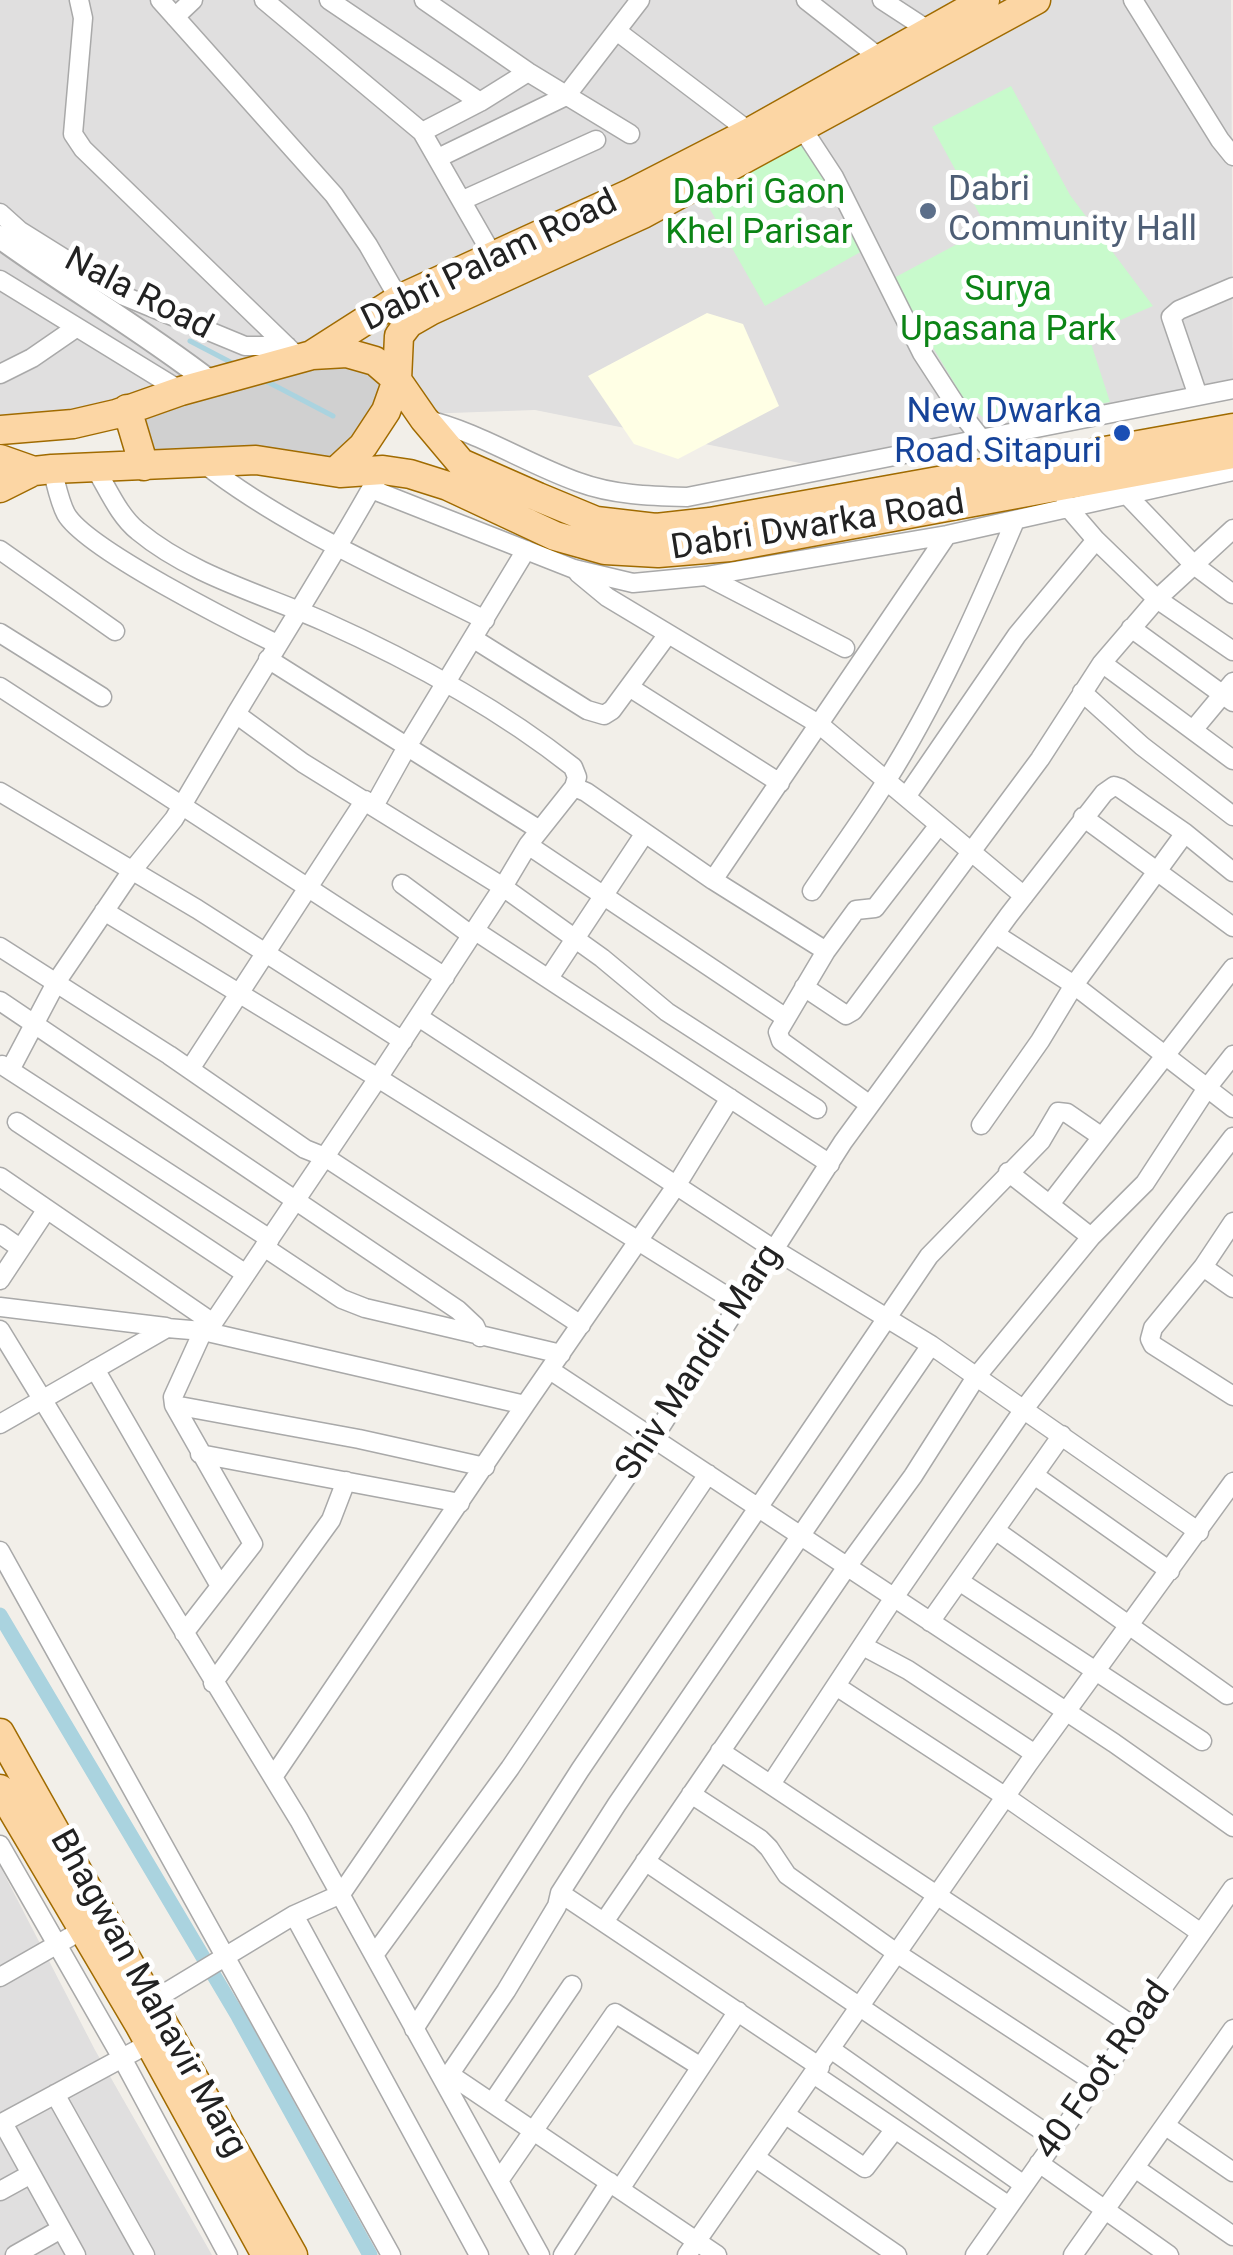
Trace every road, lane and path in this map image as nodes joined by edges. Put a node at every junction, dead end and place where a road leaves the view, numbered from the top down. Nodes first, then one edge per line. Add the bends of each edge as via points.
1 (80, 0) edge
2 (160, 0) edge
3 (193, 0) edge
4 (264, 0) edge
5 (329, 0) edge
6 (424, 0) edge
7 (806, 0) edge
8 (882, 0) edge
9 (985, 0) edge
10 (1036, 0) edge
11 (1133, 0) edge
12 (630, 4) edge
13 (175, 17) junction
14 (928, 30) junction
15 (618, 32) junction
16 (880, 58) junction
17 (528, 72) junction
18 (566, 96) junction
19 (480, 102) junction
20 (796, 118) junction
21 (422, 132) junction
22 (750, 132) junction
23 (630, 134) dead end
24 (596, 140) dead end
25 (1233, 156) edge
26 (438, 158) junction
27 (463, 200) junction
28 (0, 213) edge
29 (0, 237) edge
30 (494, 256) junction
31 (0, 280) edge
32 (1233, 287) edge
33 (398, 299) junction
34 (77, 326) junction
35 (296, 355) junction
36 (0, 374) edge
37 (398, 380) junction
38 (214, 381) junction
39 (1233, 389) edge
40 (180, 391) junction
41 (1197, 393) junction
42 (127, 410) junction
43 (424, 419) junction
44 (1233, 428) edge
45 (0, 430) edge
46 (981, 439) junction
47 (1233, 454) edge
48 (0, 459) edge
49 (202, 463) junction
50 (144, 466) junction
51 (95, 468) junction
52 (1005, 469) junction
53 (43, 470) junction
54 (1233, 471) edge
55 (335, 472) junction
56 (377, 480) junction
57 (0, 488) edge
58 (1127, 496) junction
59 (1062, 498) junction
60 (1014, 521) junction
61 (1233, 529) edge
62 (947, 535) junction
63 (1096, 540) junction
64 (338, 547) junction
65 (0, 550) edge
66 (526, 550) junction
67 (1194, 565) junction
68 (574, 569) junction
69 (706, 576) junction
70 (1233, 594) edge
71 (1157, 599) junction
72 (300, 612) junction
73 (485, 620) junction
74 (1131, 628) junction
75 (115, 630) dead end
76 (0, 633) edge
77 (668, 634) junction
78 (474, 639) junction
79 (845, 648) dead end
80 (1233, 651) edge
81 (273, 652) junction
82 (1102, 663) junction
83 (446, 681) junction
84 (0, 687) edge
85 (629, 687) junction
86 (1082, 692) junction
87 (1230, 693) edge
88 (102, 697) dead end
89 (236, 714) junction
90 (820, 725) junction
91 (1193, 730) junction
92 (408, 744) junction
93 (1233, 760) edge
94 (886, 781) junction
95 (780, 782) junction
96 (574, 787) junction
97 (0, 792) edge
98 (906, 798) junction
99 (370, 803) junction
100 (183, 804) junction
101 (1233, 816) edge
102 (1083, 817) junction
103 (939, 825) junction
104 (538, 828) junction
105 (645, 833) junction
106 (1185, 833) junction
107 (528, 845) junction
108 (971, 852) junction
109 (104, 871) dead end
110 (131, 872) junction
111 (1156, 872) junction
112 (1233, 872) edge
113 (713, 880) junction
114 (402, 884) dead end
115 (503, 887) junction
116 (309, 888) junction
117 (812, 892) dead end
118 (602, 896) junction
119 (1024, 896) junction
120 (104, 911) junction
121 (1233, 927) edge
122 (473, 933) junction
123 (995, 934) junction
124 (575, 938) junction
125 (0, 948) edge
126 (826, 951) junction
127 (266, 954) junction
128 (1233, 968) edge
129 (445, 977) junction
130 (549, 978) junction
131 (57, 980) junction
132 (1074, 985) junction
133 (804, 987) junction
134 (240, 993) junction
135 (0, 1001) edge
136 (420, 1018) junction
137 (786, 1018) junction
138 (35, 1023) junction
139 (403, 1040) junction
140 (1164, 1055) junction
141 (1233, 1055) edge
142 (5, 1067) edge
143 (190, 1068) junction
144 (378, 1078) junction
145 (1207, 1088) junction
146 (730, 1098) junction
147 (870, 1104) junction
148 (1233, 1108) edge
149 (816, 1109) dead end
150 (17, 1122) dead end
151 (981, 1125) dead end
152 (1102, 1137) junction
153 (1233, 1137) edge
154 (325, 1157) junction
155 (830, 1164) junction
156 (1008, 1172) junction
157 (0, 1177) edge
158 (676, 1186) junction
159 (295, 1202) junction
160 (1050, 1204) junction
161 (47, 1210) junction
162 (1233, 1222) edge
163 (0, 1234) edge
164 (638, 1238) junction
165 (1092, 1238) junction
166 (267, 1243) junction
167 (20, 1248) junction
168 (775, 1250) junction
169 (1203, 1267) junction
170 (246, 1274) junction
171 (0, 1280) edge
172 (1233, 1288) edge
173 (739, 1304) junction
174 (0, 1307) edge
175 (888, 1317) junction
176 (581, 1325) junction
177 (208, 1327) junction
178 (167, 1328) junction
179 (0, 1330) edge
180 (480, 1337) junction
181 (931, 1345) junction
182 (556, 1362) junction
183 (95, 1369) junction
184 (976, 1377) junction
185 (1233, 1396) edge
186 (42, 1399) junction
187 (524, 1404) junction
188 (174, 1405) junction
189 (1024, 1408) junction
190 (0, 1424) edge
191 (1062, 1435) junction
192 (654, 1437) junction
193 (200, 1454) junction
194 (485, 1467) junction
195 (708, 1474) junction
196 (1034, 1475) junction
197 (346, 1482) junction
198 (1233, 1482) edge
199 (460, 1503) junction
200 (758, 1507) junction
201 (994, 1530) junction
202 (1198, 1532) junction
203 (801, 1538) junction
204 (0, 1551) edge
205 (846, 1568) junction
206 (1170, 1571) junction
207 (959, 1581) junction
208 (220, 1586) junction
209 (892, 1598) junction
210 (930, 1622) junction
211 (1130, 1626) junction
212 (184, 1632) junction
213 (863, 1646) junction
214 (1096, 1671) junction
215 (213, 1684) junction
216 (836, 1686) junction
217 (1227, 1694) dead end
218 (1065, 1712) junction
219 (0, 1732) edge
220 (1202, 1742) dead end
221 (720, 1751) junction
222 (1035, 1754) junction
223 (273, 1777) junction
224 (772, 1784) junction
225 (0, 1789) edge
226 (691, 1794) junction
227 (1006, 1797) junction
228 (1233, 1827) edge
229 (0, 1845) edge
230 (645, 1862) junction
231 (1233, 1888) edge
232 (342, 1894) junction
233 (560, 1894) junction
234 (938, 1896) junction
235 (294, 1916) junction
236 (604, 1922) junction
237 (84, 1930) junction
238 (1201, 1932) junction
239 (56, 1945) junction
240 (898, 1954) junction
241 (374, 1955) junction
242 (223, 1958) junction
243 (3, 1970) edge
244 (572, 1984) dead end
245 (152, 2002) junction
246 (862, 2007) junction
247 (738, 2011) junction
248 (1135, 2026) junction
249 (414, 2030) junction
250 (1231, 2038) edge
251 (150, 2043) junction
252 (832, 2050) junction
253 (122, 2058) junction
254 (701, 2067) junction
255 (817, 2070) junction
256 (447, 2077) junction
257 (1095, 2084) junction
258 (55, 2094) junction
259 (492, 2103) junction
260 (786, 2115) junction
261 (2, 2124) edge
262 (1166, 2126) junction
263 (895, 2129) junction
264 (534, 2132) junction
265 (1056, 2140) junction
266 (756, 2158) junction
267 (1040, 2163) junction
268 (1135, 2168) junction
269 (1233, 2172) edge
270 (31, 2174) junction
271 (500, 2179) junction
272 (1024, 2185) junction
273 (615, 2186) junction
274 (0, 2191) edge
275 (1009, 2206) junction
276 (1105, 2211) junction
277 (62, 2229) junction
278 (1233, 2236) edge
279 (692, 2248) edge
280 (15, 2255) edge
281 (76, 2255) edge
282 (145, 2255) edge
283 (228, 2255) edge
284 (266, 2255) edge
285 (292, 2255) edge
286 (391, 2255) edge
287 (478, 2255) edge
288 (540, 2255) edge
289 (564, 2255) edge
290 (717, 2255) edge
291 (896, 2255) edge
292 (975, 2255) edge
293 (1073, 2255) edge
294 (1169, 2255) edge

1 - 35 street via 73,134
2 - 13 street
3 - 13 street
4 - 21 street
5 - 19 street
6 - 17 street
7 - 16 street
8 - 14 street
9 - 14 main road, Dabri Palam Road
10 - 20 main road, Dabri Palam Road
11 - 25 street
12 - 15 street
13 - 33 street via 334,195
14 - 16 main road, Dabri Palam Road
15 - 18 street
15 - 22 street
16 - 20 main road, Dabri Palam Road
17 - 18 street
17 - 19 street
18 - 23 street
18 - 26 street
19 - 21 street
20 - 22 main road, Dabri Palam Road
20 - 37 main road, Dabri Palam Road via 600,236 409,323 398,336
20 - 46 street via 834,176 922,353
21 - 26 street
22 - 30 main road, Dabri Palam Road
24 - 27 street
26 - 27 street
27 - 30 street
28 - 35 street, Nala Road via 124,296 245,346
29 - 38 street
30 - 33 main road, Dabri Palam Road
31 - 34 street
32 - 41 street via 1171,318
33 - 35 main road, Dabri Palam Road
34 - 36 street
34 - 40 street
35 - 37 main road, Dabri Dwarka Road via 346,353 375,361
35 - 38 main road
37 - 43 main road, Dabri Dwarka Road
37 - 55 main road, Dabri Palam Road via 364,446
38 - 40 main road
39 - 41 street
40 - 42 main road
41 - 46 street
42 - 45 main road via 72,424
42 - 50 main road
43 - 46 street via 468,431 579,483 628,495 687,498
43 - 52 main road, Dabri Dwarka Road via 460,463 596,522 656,528
44 - 52 main road, Dabri Dwarka Road
46 - 52 street
47 - 59 main road, Dabri Dwarka Road
48 - 53 main road
49 - 50 main road, Dabri Dwarka Road
49 - 55 main road, Dabri Dwarka Road via 256,460
49 - 64 street
50 - 51 main road, Dabri Dwarka Road
51 - 53 main road, Dabri Dwarka Road
51 - 72 street via 141,534
53 - 57 main road, Dabri Dwarka Road
53 - 81 street via 65,513 86,534
54 - 58 street
55 - 56 main road, Dabri Dwarka Road
56 - 59 main road, Dabri Dwarka Road via 448,486 555,536 605,550 658,553
56 - 64 street
56 - 66 street
58 - 59 street
58 - 67 street
59 - 60 street
59 - 63 street
60 - 62 street
60 - 94 street via 968,627
61 - 67 street
62 - 69 street
62 - 90 street
63 - 71 street
63 - 98 street via 1017,635
64 - 72 street
64 - 73 street
65 - 75 street
66 - 68 street
66 - 73 street
67 - 70 street
67 - 71 street
68 - 69 street via 632,584
68 - 77 street
69 - 79 street
71 - 74 street
71 - 80 street
72 - 81 street
72 - 83 street
73 - 78 street
74 - 82 street
74 - 87 street
76 - 88 street
77 - 85 street
77 - 90 street
78 - 83 street
78 - 85 street via 597,714 612,710
81 - 89 street
81 - 92 street
82 - 86 street
82 - 91 street
83 - 92 street
83 - 96 street via 573,767
84 - 100 street
85 - 95 street
86 - 101 street
86 - 108 street
87 - 91 street
89 - 99 street
89 - 100 street
90 - 94 street
90 - 95 street
91 - 93 street
92 - 99 street
92 - 104 street
94 - 98 street
94 - 117 street
95 - 113 street
96 - 104 street
96 - 105 street
97 - 110 street
98 - 103 street
99 - 115 street
99 - 116 street
100 - 110 street
100 - 116 street
102 - 106 street, Shiv Mandir Marg via 1114,786
102 - 111 street
102 - 119 street, Shiv Mandir Marg
103 - 108 street
103 - 126 street via 876,908 856,910
104 - 107 street
105 - 113 street
105 - 118 street
106 - 111 street
106 - 112 street, Shiv Mandir Marg
107 - 115 street
107 - 118 street
108 - 119 street
108 - 133 street via 850,1014
109 - 110 street
110 - 120 street
110 - 127 street
111 - 121 street
111 - 132 street
113 - 126 street
114 - 122 street
115 - 122 street
115 - 124 street
116 - 127 street
116 - 129 street
118 - 124 street
118 - 137 street
119 - 123 street, Shiv Mandir Marg
120 - 131 street
120 - 134 street
122 - 129 street
122 - 130 street
123 - 132 street
123 - 147 street, Shiv Mandir Marg
124 - 130 street
124 - 149 street via 668,1012
125 - 131 street
126 - 133 street
127 - 134 street
127 - 139 street
128 - 140 street
129 - 136 street
130 - 146 street
131 - 138 street
131 - 143 street
132 - 140 street
132 - 151 street
133 - 137 street
134 - 143 street
134 - 144 street
135 - 138 street
136 - 139 street
136 - 158 street
137 - 147 street via 781,1041
138 - 142 street
138 - 159 street
139 - 144 street
140 - 145 street
140 - 152 street
141 - 145 street
142 - 166 street
143 - 154 street
144 - 154 street
144 - 164 street
145 - 148 street
145 - 165 street via 1145,1184
146 - 155 street
146 - 158 street
147 - 155 street, Shiv Mandir Marg
150 - 170 street
152 - 156 street via 1062,1111
152 - 160 street
153 - 189 street
154 - 159 street
154 - 176 street
155 - 168 street, Shiv Mandir Marg
156 - 160 street
156 - 175 street via 929,1256
157 - 161 street
158 - 164 street
158 - 168 street
159 - 166 street
159 - 180 street via 458,1310
160 - 165 street
161 - 167 street
161 - 177 street
162 - 169 street
163 - 167 street
164 - 173 street
164 - 176 street
165 - 184 street
166 - 170 street
166 - 180 street via 342,1299
167 - 171 street
168 - 173 street, Shiv Mandir Marg
168 - 175 street
169 - 172 street
169 - 185 street via 1150,1339
170 - 177 street
173 - 192 street, Shiv Mandir Marg
174 - 178 street
175 - 181 street
175 - 200 street
176 - 182 street
177 - 178 street
177 - 187 street
177 - 188 street via 178,1383
178 - 183 street
179 - 186 street
180 - 182 street
181 - 184 street
181 - 203 street
182 - 187 street
182 - 192 street
183 - 186 street
183 - 208 street
184 - 189 street
184 - 205 street
186 - 190 street
186 - 212 street
187 - 194 street
188 - 193 street
188 - 194 street
189 - 191 street
189 - 209 street
191 - 196 street
191 - 202 street
192 - 195 street
192 - 232 street, Shiv Mandir Marg
193 - 197 street
193 - 208 street via 253,1544
194 - 199 street
195 - 200 street
195 - 241 street via 510,1768
196 - 201 street
196 - 206 street
197 - 199 street
197 - 215 street via 331,1520
198 - 202 street
199 - 223 street
200 - 203 street
200 - 249 street via 522,1856
201 - 207 street
201 - 211 street
202 - 206 street
203 - 205 street
203 - 233 street
204 - 242 street
205 - 209 street
205 - 221 street
206 - 211 street
207 - 210 street
207 - 214 street
208 - 212 street
209 - 210 street
209 - 213 street
210 - 218 street
211 - 214 street
211 - 217 street
212 - 215 street
213 - 216 street
213 - 222 street
214 - 218 street
214 - 220 street
215 - 223 street
216 - 224 street
216 - 227 street
218 - 222 street
218 - 228 street
219 - 245 main road, Bhagwan Mahavir Marg
221 - 224 street
221 - 226 street
222 - 227 street
223 - 232 street
224 - 234 street
225 - 237 main road, Bhagwan Mahavir Marg
226 - 230 street
226 - 240 street via 760,1839 786,1875
227 - 234 street
227 - 238 street
229 - 239 street
230 - 236 street
230 - 246 street
231 - 238 street, 40 Foot Road
232 - 235 street
232 - 241 street
233 - 236 street
233 - 256 street via 506,1992
234 - 240 street
234 - 248 street
235 - 242 street
235 - 287 street
236 - 247 street
237 - 239 street
237 - 251 main road, Bhagwan Mahavir Marg
238 - 248 street, 40 Foot Road
239 - 243 street
239 - 253 street
240 - 246 street
240 - 257 street
241 - 249 street
242 - 245 street
242 - 286 street
244 - 259 street
245 - 285 main road, Bhagwan Mahavir Marg
246 - 252 street
246 - 265 street
247 - 254 street
247 - 255 street
248 - 257 street, 40 Foot Road
249 - 256 street
250 - 262 street
251 - 253 street
251 - 284 main road, Bhagwan Mahavir Marg
252 - 255 street
252 - 272 street
253 - 258 street
253 - 283 street
254 - 264 street via 614,2013
254 - 273 street
255 - 260 street
255 - 263 street
256 - 259 street
256 - 271 street
257 - 265 street, 40 Foot Road
258 - 261 street
258 - 282 street
259 - 264 street
260 - 263 street via 865,2168
260 - 266 street
261 - 270 street
262 - 268 street
262 - 269 street
263 - 275 street
264 - 271 street
264 - 273 street
265 - 267 street, 40 Foot Road
266 - 279 street
266 - 291 street
267 - 272 street, 40 Foot Road
267 - 276 street
268 - 276 street
268 - 278 street
270 - 274 street
270 - 277 street
271 - 288 street
272 - 275 street, 40 Foot Road
273 - 279 street
273 - 289 street
275 - 292 street, 40 Foot Road
276 - 293 street
276 - 294 street
277 - 280 street
277 - 281 street
279 - 290 street

